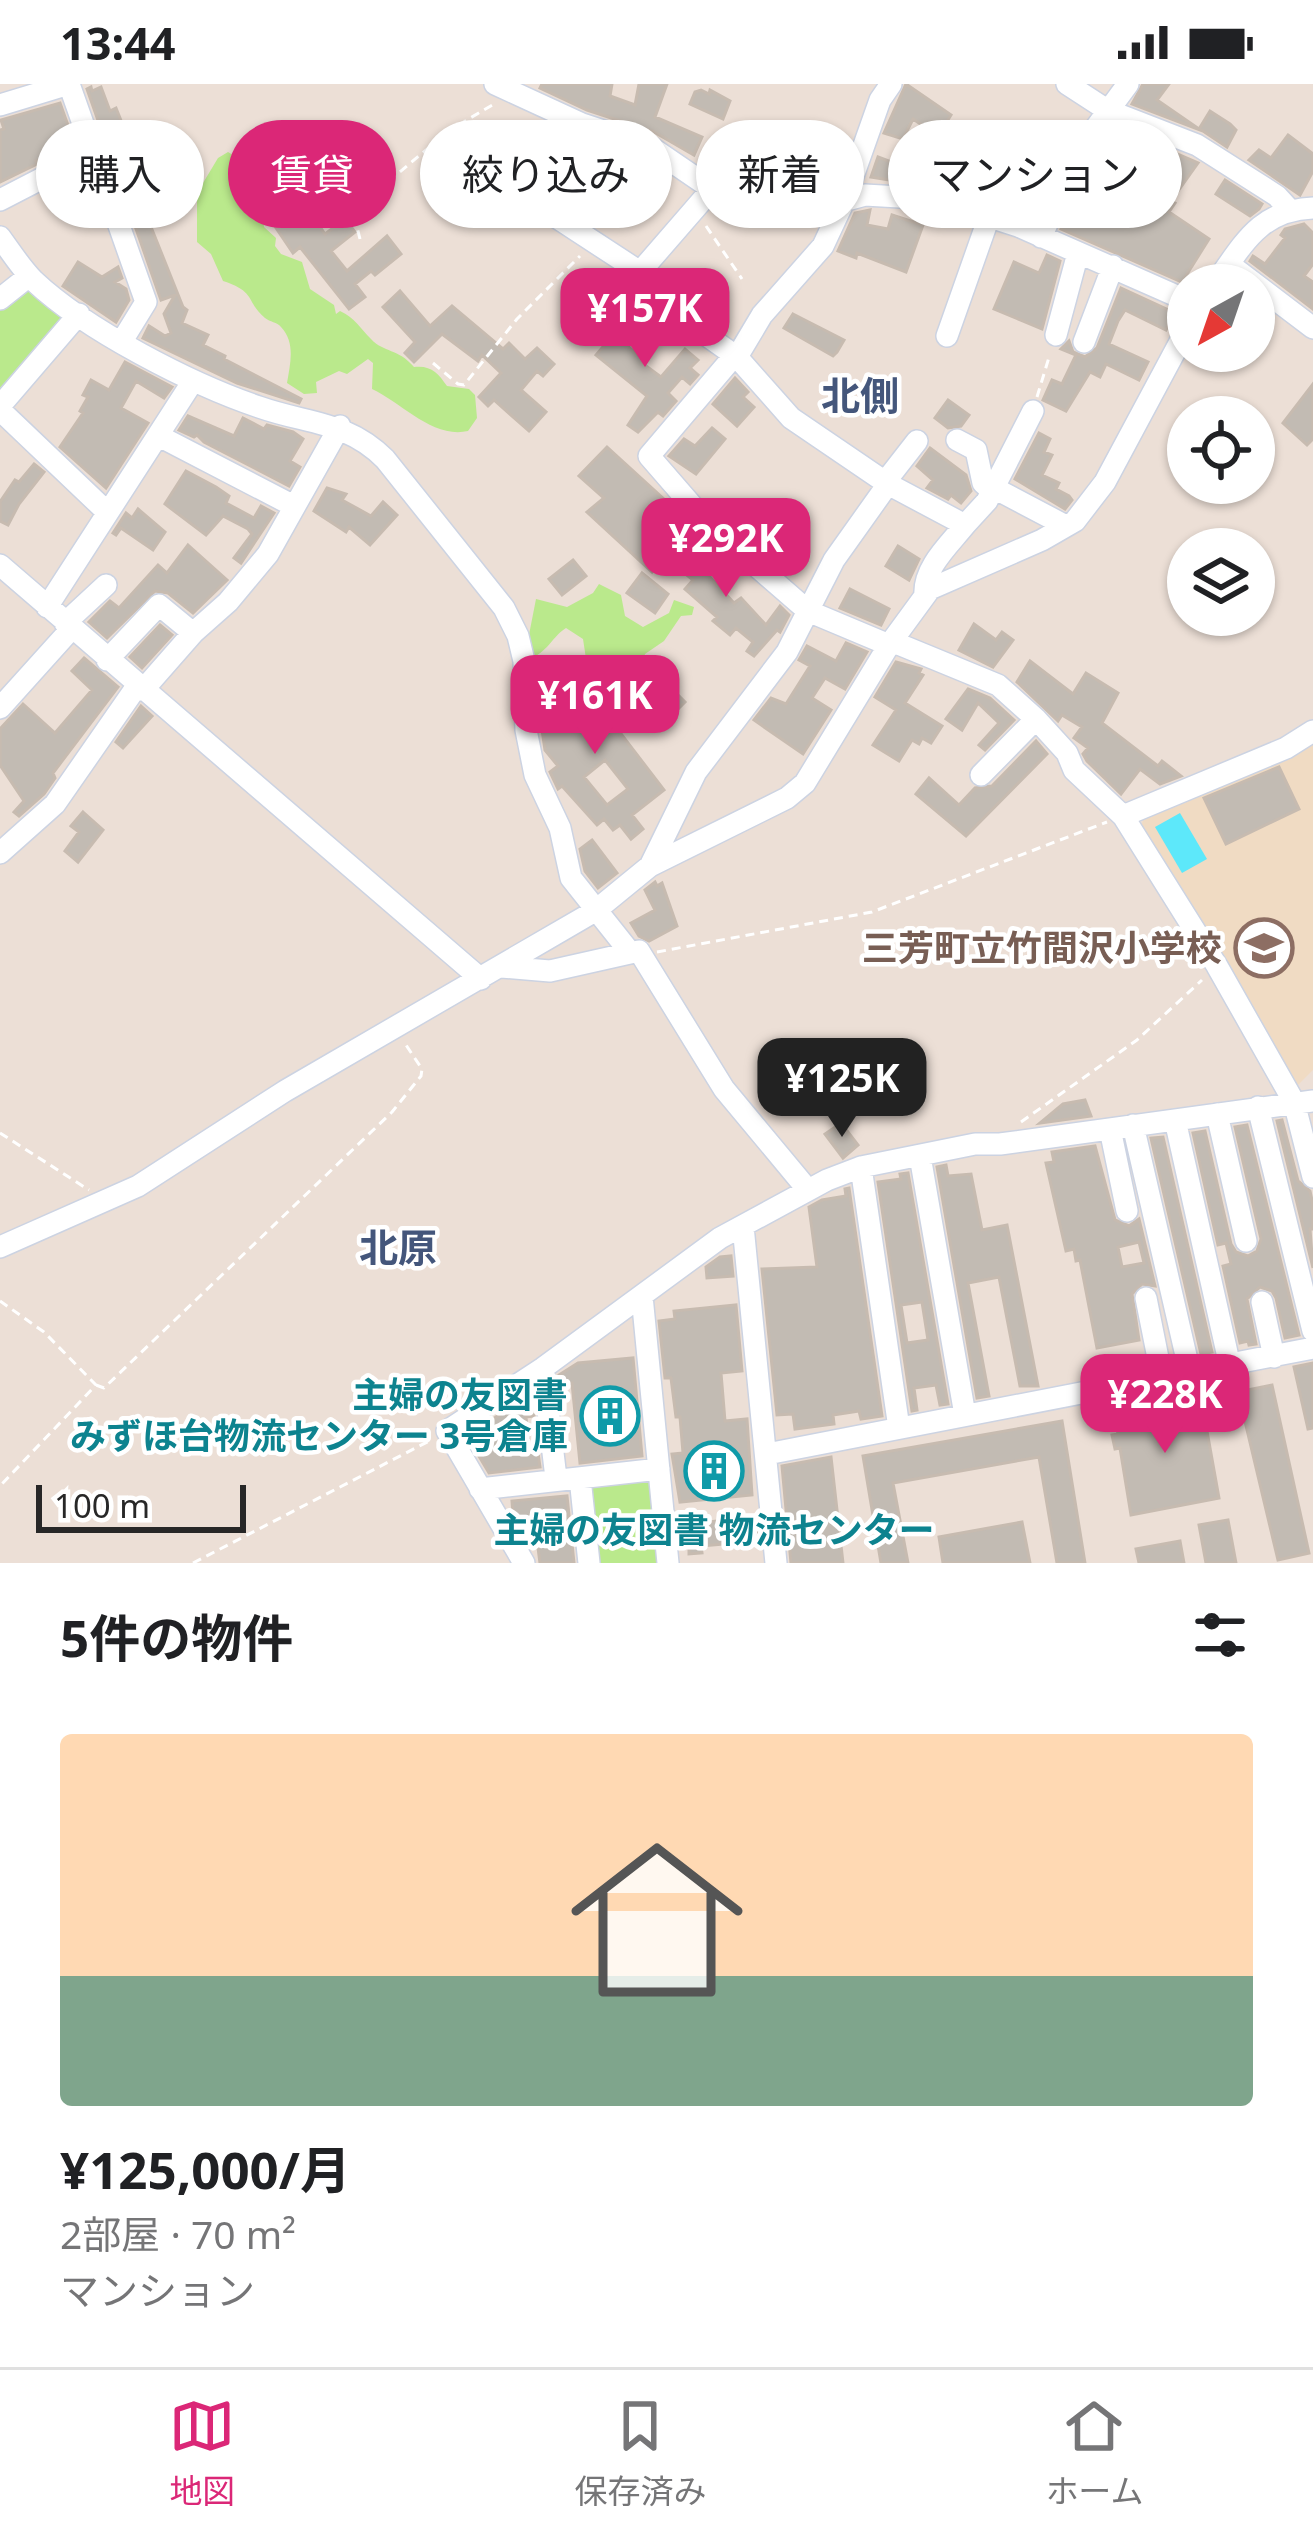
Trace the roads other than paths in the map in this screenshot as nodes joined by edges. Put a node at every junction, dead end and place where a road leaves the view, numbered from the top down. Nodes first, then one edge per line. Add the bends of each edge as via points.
1 (69, 84) edge
2 (891, 84) edge
3 (1066, 84) edge
4 (1128, 84) edge
5 (503, 89) edge
6 (0, 105) edge
7 (1107, 110) junction
8 (82, 120) edge
9 (573, 120) edge
10 (864, 145) edge
11 (672, 167) edge
12 (36, 181) edge
13 (696, 189) edge
14 (0, 200) edge
15 (696, 207) edge
16 (1306, 209) edge
17 (120, 228) edge
18 (573, 228) edge
19 (831, 228) edge
20 (984, 228) edge
21 (1017, 228) edge
22 (0, 237) edge
23 (1041, 237) junction
24 (1078, 254) junction
25 (1229, 264) edge
26 (1113, 266) junction
27 (640, 272) junction
28 (29, 275) junction
29 (1167, 291) edge
30 (0, 299) edge
31 (1275, 299) edge
32 (80, 314) junction
33 (1313, 328) edge
34 (1056, 335) road end
35 (947, 336) dead end
36 (122, 341) junction
37 (1084, 342) dead end
38 (735, 356) junction
39 (1167, 366) edge
40 (193, 381) junction
41 (0, 408) edge
42 (1033, 411) road end
43 (340, 426) junction
44 (160, 436) junction
45 (957, 440) dead end
46 (917, 441) dead end
47 (886, 483) junction
48 (993, 489) junction
49 (292, 505) junction
50 (106, 512) junction
51 (965, 525) junction
52 (1066, 526) junction
53 (0, 565) edge
54 (106, 585) dead end
55 (925, 596) junction
56 (47, 607) junction
57 (808, 610) junction
58 (68, 626) junction
59 (194, 633) junction
60 (890, 643) junction
61 (107, 660) junction
62 (140, 688) junction
63 (0, 708) edge
64 (1036, 719) junction
65 (1313, 731) edge
66 (981, 775) dead end
67 (1123, 816) junction
68 (0, 851) edge
69 (650, 866) junction
70 (595, 910) junction
71 (636, 953) junction
72 (490, 973) junction
73 (1303, 1102) edge
74 (1258, 1107) junction
75 (1216, 1114) junction
76 (1175, 1120) junction
77 (1121, 1127) junction
78 (920, 1156) junction
79 (861, 1167) junction
80 (1313, 1177) edge
81 (808, 1190) junction
82 (1127, 1211) dead end
83 (743, 1226) junction
84 (1246, 1241) dead end
85 (0, 1247) edge
86 (642, 1296) junction
87 (1146, 1298) dead end
88 (1262, 1302) dead end
89 (1313, 1330) edge
90 (1313, 1348) edge
91 (1274, 1358) junction
92 (1230, 1366) junction
93 (543, 1368) junction
94 (1190, 1373) junction
95 (1162, 1378) junction
96 (965, 1415) junction
97 (899, 1428) junction
98 (767, 1454) junction
99 (659, 1469) junction
100 (556, 1478) junction
101 (580, 1478) junction
102 (480, 1489) junction
103 (524, 1563) edge
104 (590, 1563) edge
105 (668, 1563) edge
106 (776, 1563) edge

1 - 6 street
1 - 8 street
2 - 10 street
3 - 7 street
4 - 7 street
5 - 9 street
7 - 16 street via 1197,145
7 - 23 street
11 - 13 street
12 - 14 street
15 - 27 street
16 - 25 street via 1264,221
17 - 36 street via 146,302
18 - 27 street
19 - 38 street via 816,258
20 - 35 street
21 - 23 street
22 - 28 street
23 - 24 street
24 - 26 street
24 - 34 street
26 - 29 street
26 - 37 street
27 - 38 street via 641,289
28 - 30 street
28 - 32 street
31 - 33 street
32 - 36 street
32 - 41 street
36 - 40 street
38 - 47 street via 791,418
38 - 57 street via 649,456 708,524
39 - 52 street via 1105,482
40 - 43 street via 289,418
40 - 44 street
41 - 50 street
42 - 48 street
43 - 49 street
43 - 70 street via 385,459 504,608 524,661 535,775 560,828 571,878
44 - 49 street
44 - 50 street
45 - 48 street via 976,450 983,483
46 - 47 street
47 - 51 street
47 - 57 street
48 - 51 street
48 - 52 street
49 - 59 street via 268,554
50 - 56 street
51 - 55 street via 924,582
52 - 55 street
53 - 56 street
54 - 58 street
55 - 60 street
56 - 58 street
57 - 60 street
57 - 69 street via 787,652 697,772
58 - 61 street
58 - 63 street
59 - 61 street via 159,605
59 - 62 street
60 - 64 street via 998,685
60 - 69 street via 805,783
61 - 62 street
62 - 68 street via 55,804
62 - 72 street
64 - 66 street
64 - 67 street
65 - 67 street
67 - 73 street
69 - 70 street
70 - 71 street
70 - 72 street
71 - 72 street via 550,971
71 - 81 street via 700,1055
72 - 85 street via 138,1186
73 - 74 street
73 - 80 street
74 - 75 street
74 - 89 street
75 - 76 street
75 - 84 street
76 - 77 street
76 - 92 street
77 - 78 street
77 - 82 street
77 - 94 street
78 - 79 street
78 - 96 street
79 - 81 street
79 - 97 street
81 - 83 street
83 - 86 street
83 - 98 street
86 - 93 street
86 - 99 street
87 - 95 street
88 - 91 street
90 - 91 street
91 - 92 street
92 - 94 street
93 - 100 street
93 - 102 street via 447,1431
94 - 95 street
95 - 96 street
96 - 97 street
97 - 98 street
98 - 106 street
99 - 101 street
99 - 105 street
100 - 101 street
100 - 102 street
101 - 104 street
102 - 103 street

